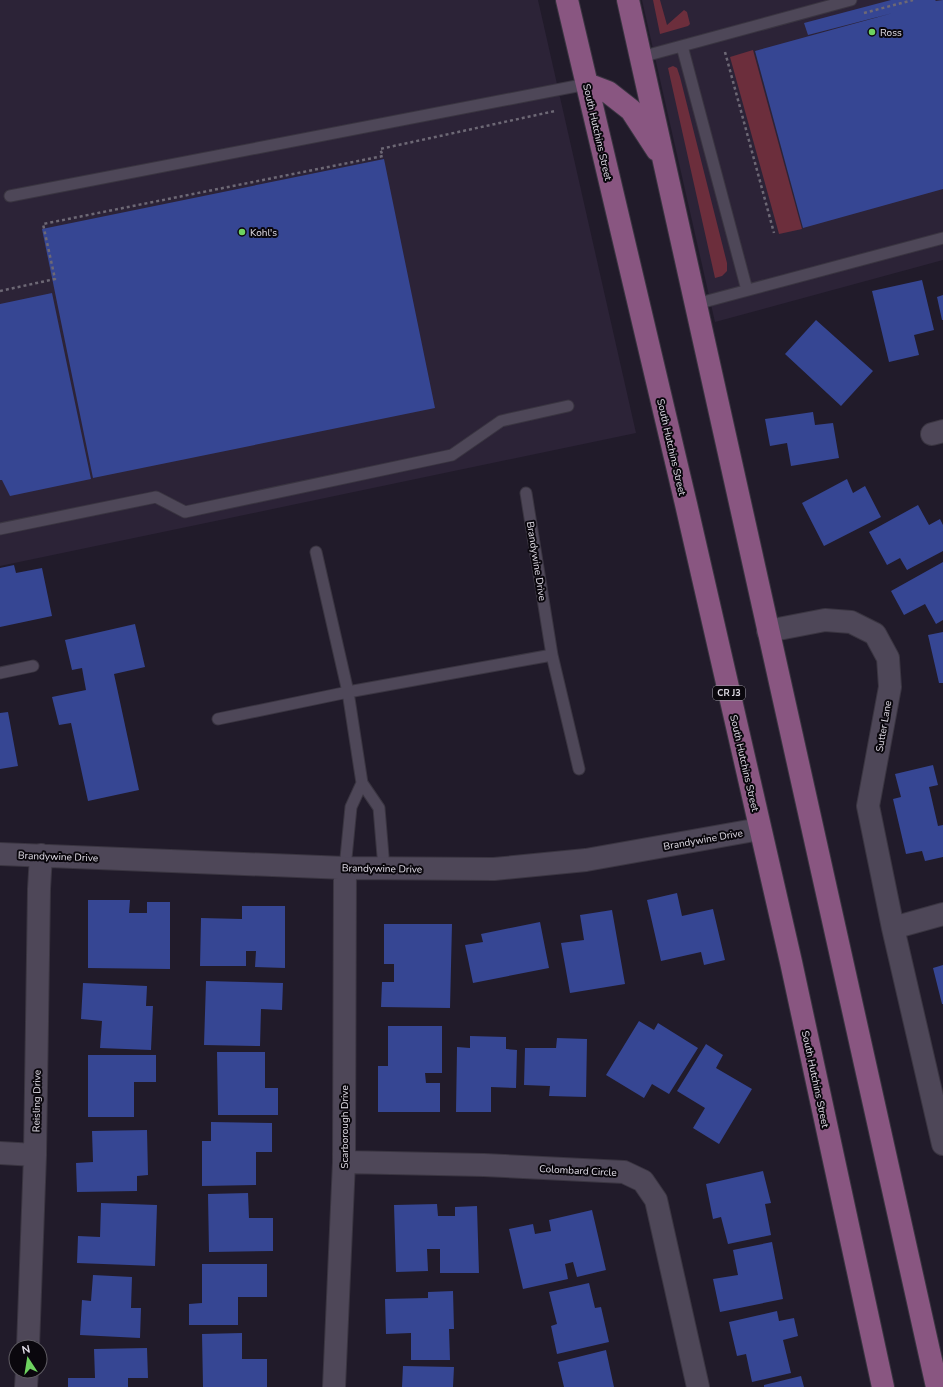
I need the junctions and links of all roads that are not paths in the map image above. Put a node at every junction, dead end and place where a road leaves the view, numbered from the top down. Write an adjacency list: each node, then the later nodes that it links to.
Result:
1 (567, 0): 6 (main road, South Hutchins Street / CR J3)
2 (628, 0): 5 (main road)
3 (851, 0): 4 (lane)
4 (682, 46): 5 (lane); 10 (lane)
5 (641, 57): 7 (main road)
6 (587, 84): 7 (main road); 8 (lane); 24 (main road, South Hutchins Street / CR J3)
7 (664, 161): 11 (main road)
8 (10, 196)
9 (943, 238): 10 (lane)
10 (747, 290): 11 (lane)
11 (696, 304): 16 (main road)
12 (568, 406): 14 (lane)
13 (526, 493): 17 (lane, Brandywine Drive)
14 (0, 529)
15 (316, 552): 20 (lane)
16 (768, 631): 30 (street, Sutter Lane); 40 (main road)
17 (552, 655): 20 (lane); 22 (lane, Brandywine Drive)
18 (33, 666): 19 (lane)
19 (0, 673)
20 (348, 692): 21 (lane); 23 (lane)
21 (218, 719)
22 (579, 769)
23 (362, 784): 27 (lane); 28 (lane)
24 (760, 828): 28 (street, Brandywine Drive); 39 (main road, South Hutchins Street / CR J3)
25 (0, 854): 26 (street, Brandywine Drive)
26 (41, 855): 27 (street, Brandywine Drive); 34 (street, Reisling Drive)
27 (345, 868): 28 (street, Brandywine Drive); 35 (street, Scarborough Drive)
28 (384, 868)
29 (943, 914): 30 (street)
30 (893, 928): 31 (street, Sutter Lane)
31 (938, 1104): 32 (street, Sutter Lane)
32 (943, 1144)
33 (0, 1153): 34 (street)
34 (35, 1155): 36 (street, Reisling Drive)
35 (344, 1162): 37 (street, Scarborough Drive); 38 (street, Colombard Circle)
36 (28, 1339)
37 (334, 1387)
38 (698, 1387)
39 (883, 1387)
40 (937, 1387)

